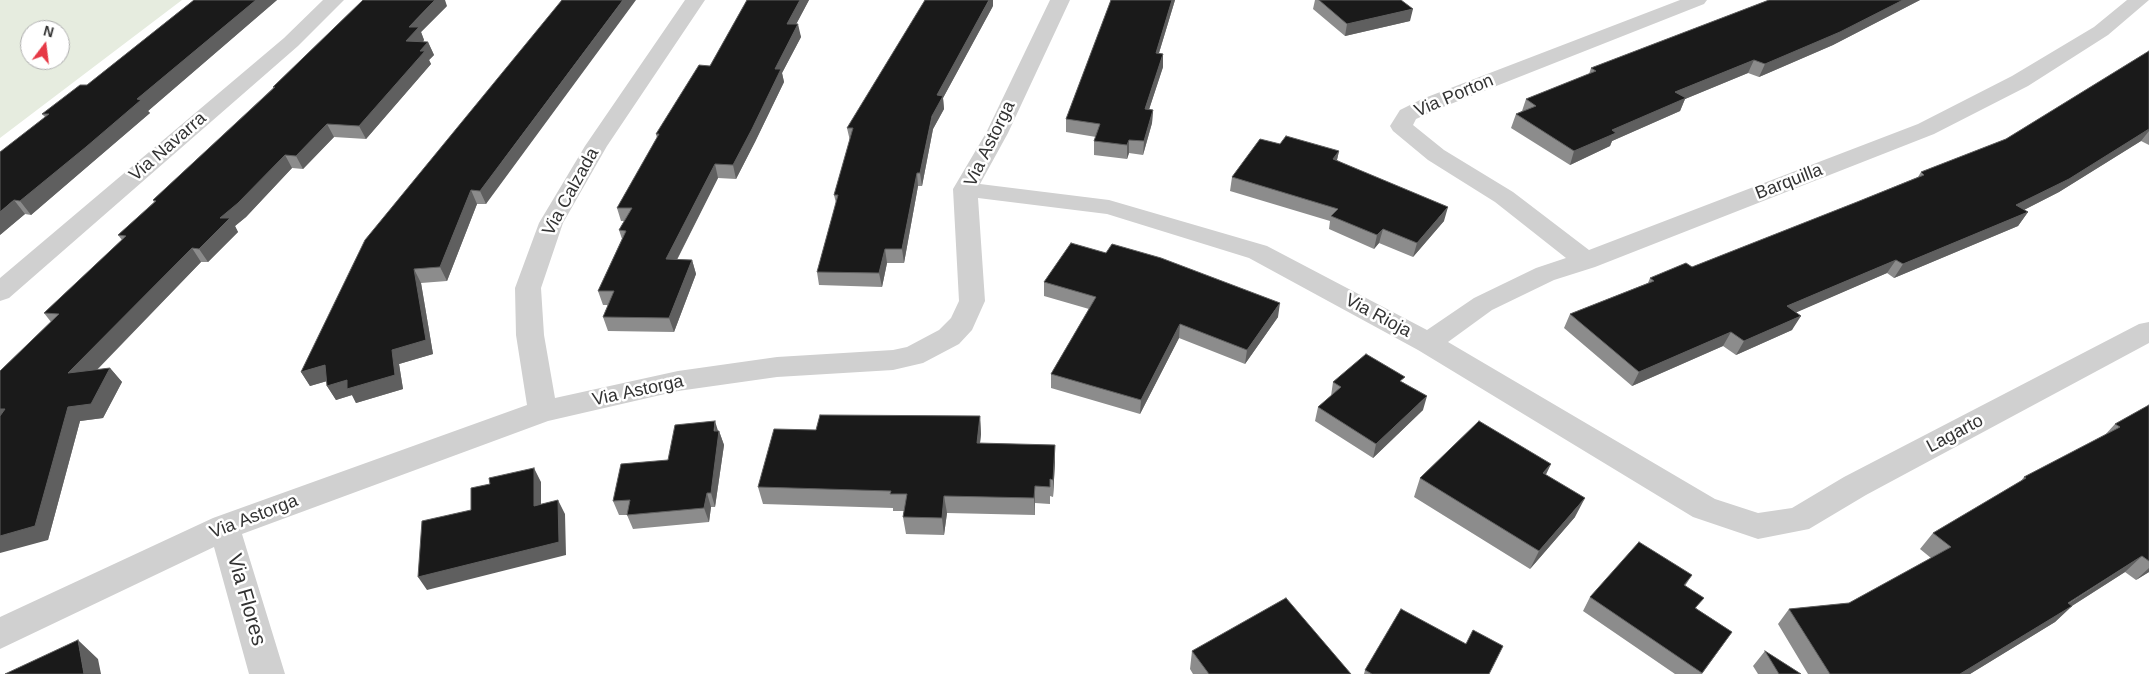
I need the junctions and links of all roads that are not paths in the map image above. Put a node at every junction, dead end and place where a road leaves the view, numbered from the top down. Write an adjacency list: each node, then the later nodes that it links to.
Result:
1 (334, 0): 8 (street, Via Navarra)
2 (695, 0): 11 (street, Via Calzada)
3 (1060, 0): 6 (street, Via Astorga)
4 (1698, 0): 7 (street, Via Porton)
5 (2139, 0): 7 (street, Barquilla)
6 (965, 189): 10 (street, Via Rioja); 11 (street, Via Astorga)
7 (1586, 261): 10 (street, Barquilla)
8 (0, 292)
9 (2149, 331): 12 (street, Lagarto)
10 (1428, 343): 12 (street, Via Rioja)
11 (543, 411): 13 (street, Via Astorga)
12 (1758, 526)
13 (224, 527): 14 (street, Via Astorga); 15 (street, Via Flores)
14 (0, 634)
15 (267, 674)

